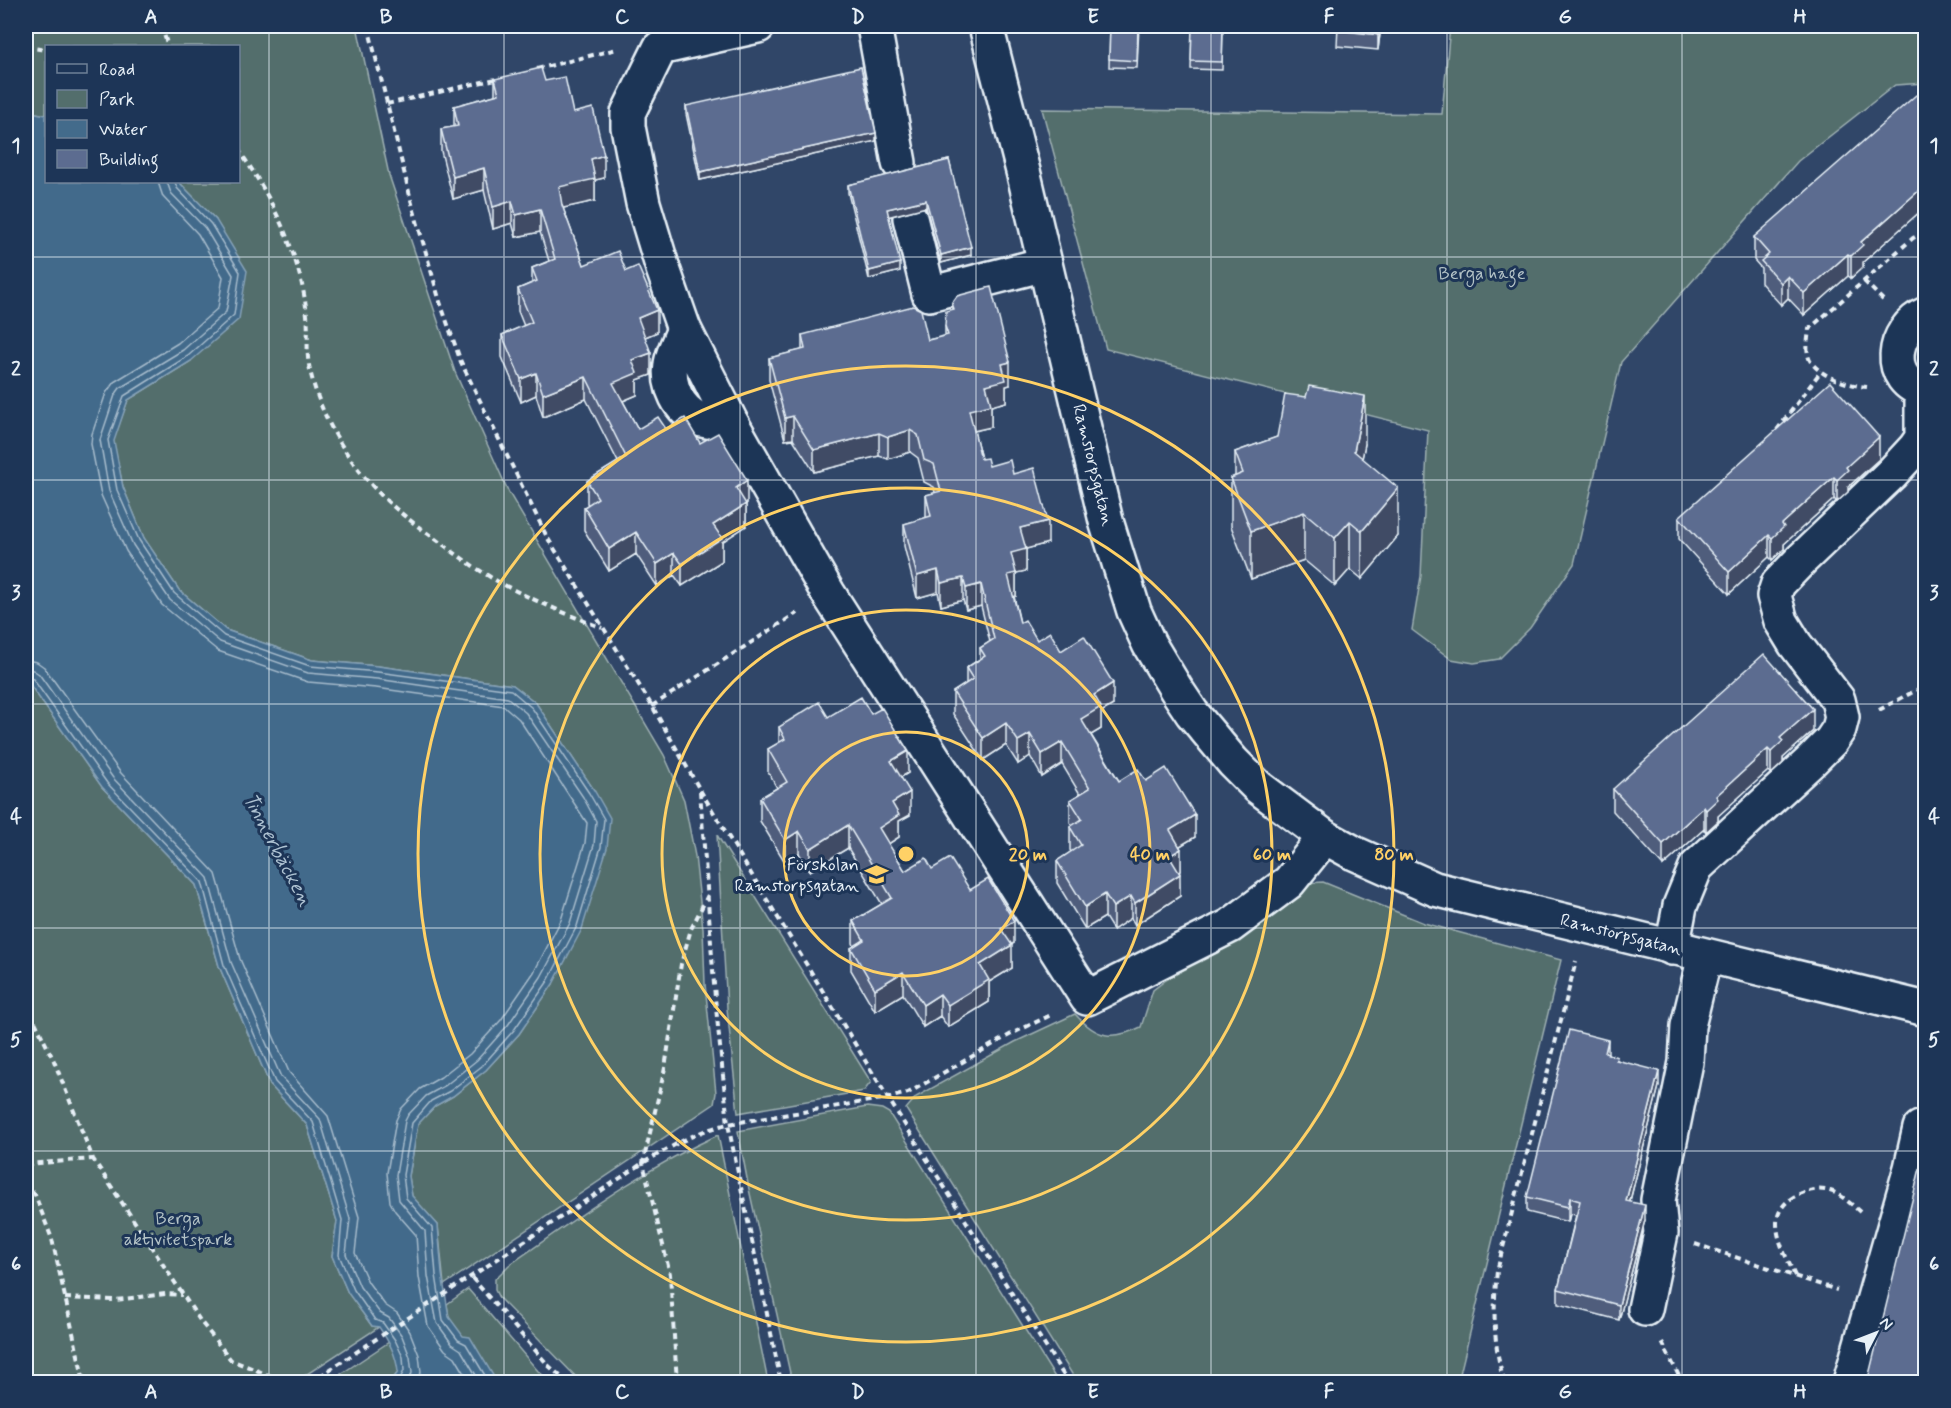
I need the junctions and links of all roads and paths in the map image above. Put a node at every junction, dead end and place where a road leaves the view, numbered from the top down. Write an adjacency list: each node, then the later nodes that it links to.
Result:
1 (161, 26): 6 (path)
2 (368, 26): 12 (path)
3 (758, 26): 8 (street)
4 (874, 26): 14 (street)
5 (986, 26): 17 (street, Ramstorpsgatan)
6 (168, 45)
7 (26, 47): 9 (path)
8 (660, 48): 10 (path); 22 (street)
9 (45, 50)
10 (526, 72)
11 (503, 77): 12 (path)
12 (387, 104): 23 (path)
13 (240, 151): 23 (path)
14 (899, 163)
15 (910, 218): 17 (street)
16 (1926, 231): 19 (path)
17 (1045, 264): 28 (street, Ramstorpsgatan)
18 (1926, 314): 20 (street)
19 (1821, 370): 20 (path); 21 (path)
20 (1919, 388): 26 (street)
21 (1772, 437)
22 (828, 593): 25 (path); 33 (street)
23 (602, 628): 25 (path)
24 (1926, 685): 26 (path)
25 (652, 706): 27 (path)
26 (1841, 721): 31 (street)
27 (700, 790): 29 (path); 36 (path)
28 (1325, 837): 30 (street, Ramstorpsgatan); 33 (street)
29 (708, 894): 38 (path); 40 (path)
30 (1585, 926): 31 (street, Ramstorpsgatan); 58 (path)
31 (1672, 948): 32 (street, Ramstorpsgatan)
32 (1705, 956): 35 (street, Ramstorpsgatan); 43 (street)
33 (1087, 998): 36 (path)
34 (26, 1003): 39 (path)
35 (1926, 1009)
36 (888, 1098): 38 (path); 57 (path)
37 (1924, 1121): 44 (street)
38 (728, 1124): 40 (path); 56 (path)
39 (93, 1159): 41 (path); 47 (path)
40 (643, 1163): 46 (path); 55 (path)
41 (26, 1164)
42 (26, 1183): 48 (path)
43 (1660, 1233): 45 (path); 50 (street)
44 (1886, 1253): 45 (path); 49 (street)
45 (1795, 1277): 49 (path)
46 (472, 1278): 53 (path); 54 (path)
47 (183, 1295): 48 (path); 52 (path)
48 (65, 1298): 51 (path)
49 (1872, 1302): 60 (street)
50 (1645, 1309): 59 (path)
51 (84, 1383)
52 (286, 1383)
53 (311, 1383)
54 (567, 1383)
55 (677, 1383)
56 (781, 1383)
57 (1068, 1383)
58 (1504, 1383)
59 (1682, 1383)
60 (1850, 1383)

